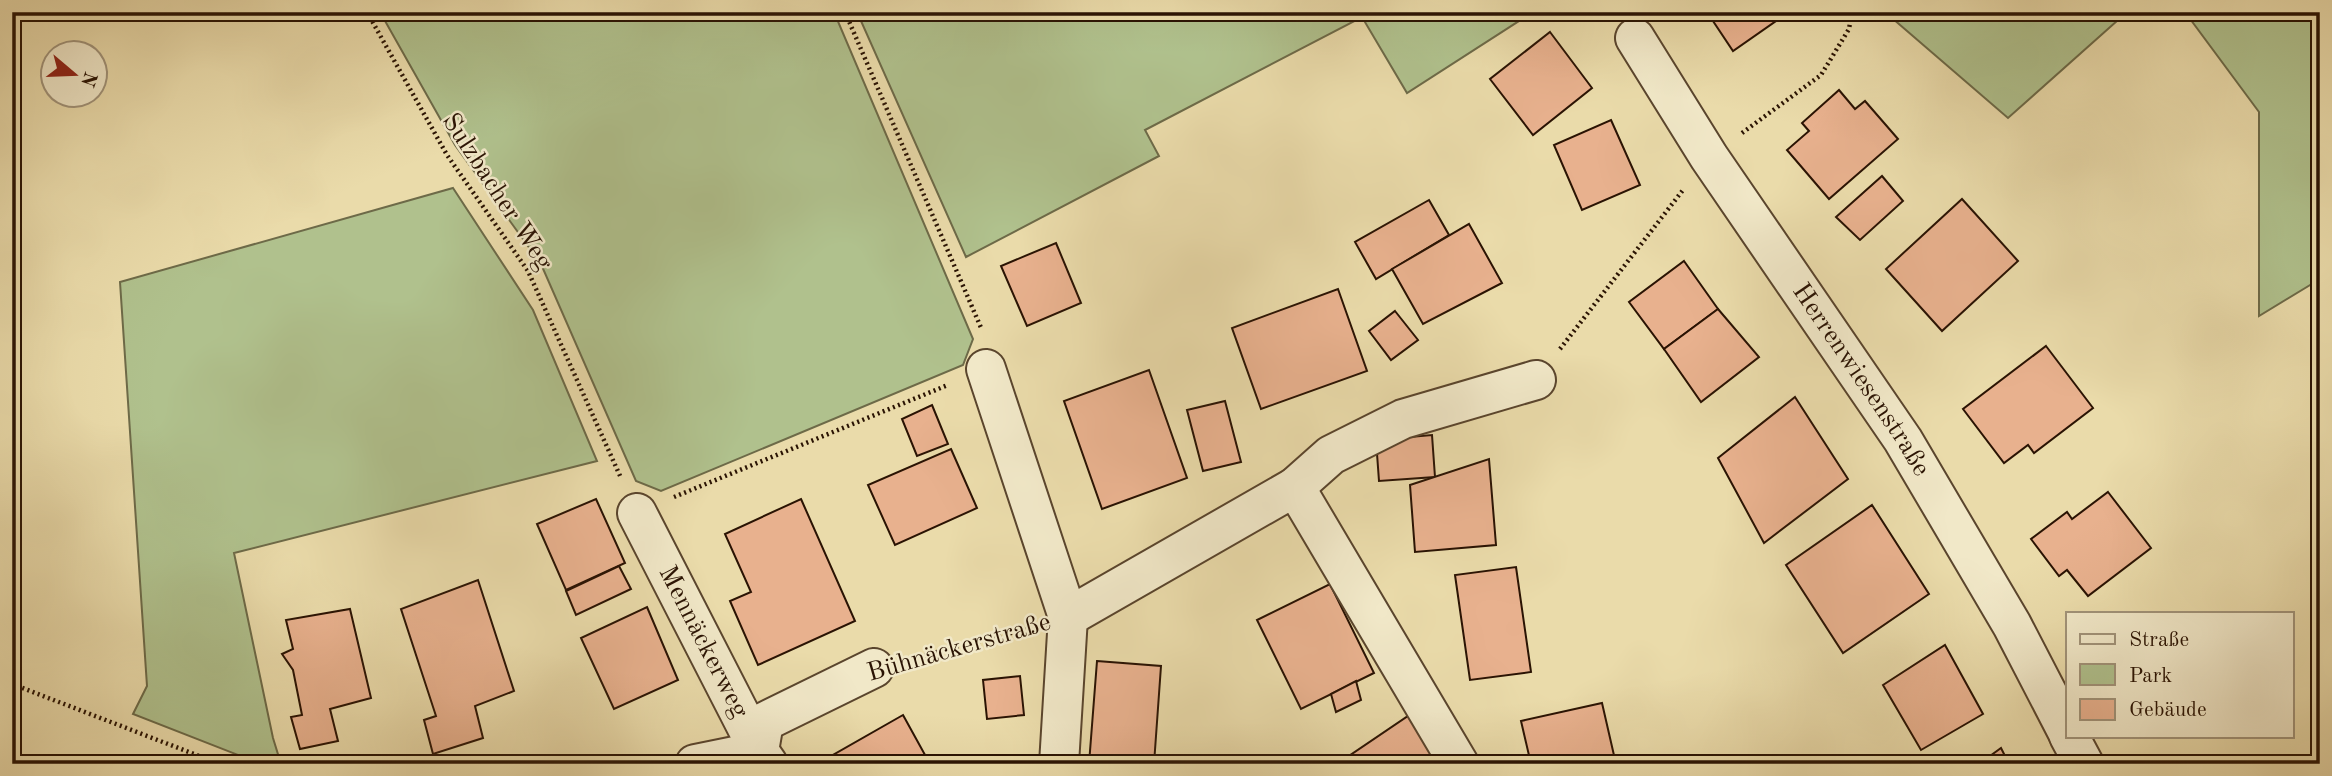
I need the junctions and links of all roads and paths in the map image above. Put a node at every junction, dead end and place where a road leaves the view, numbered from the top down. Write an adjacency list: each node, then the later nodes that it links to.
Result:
1 (367, 12): 9 (path, Sulzbacher Weg)
2 (845, 12): 6 (path)
3 (1852, 12): 5 (path)
4 (1635, 38): 5 (street, Herrenwiesenstraße)
5 (1709, 157): 7 (path); 13 (street, Herrenwiesenstraße)
6 (986, 369): 9 (path); 10 (street, Bühnäckerstraße)
7 (1536, 380): 8 (street, Bühnäckerstraße)
8 (1295, 487): 10 (street, Bühnäckerstraße); 19 (street)
9 (637, 513): 15 (street, Mennäckerweg)
10 (1068, 617): 11 (path, Bühnäckerstraße); 18 (street, Bühnäckerstraße)
11 (874, 668): 15 (street, Bühnäckerstraße)
12 (12, 684): 16 (path)
13 (2066, 730)
14 (2070, 738): 20 (street, Herrenwiesenstraße)
15 (764, 757): 17 (street, Mennäckerweg)
16 (220, 764)
17 (695, 764)
18 (1059, 764)
19 (1459, 764)
20 (2084, 764)

